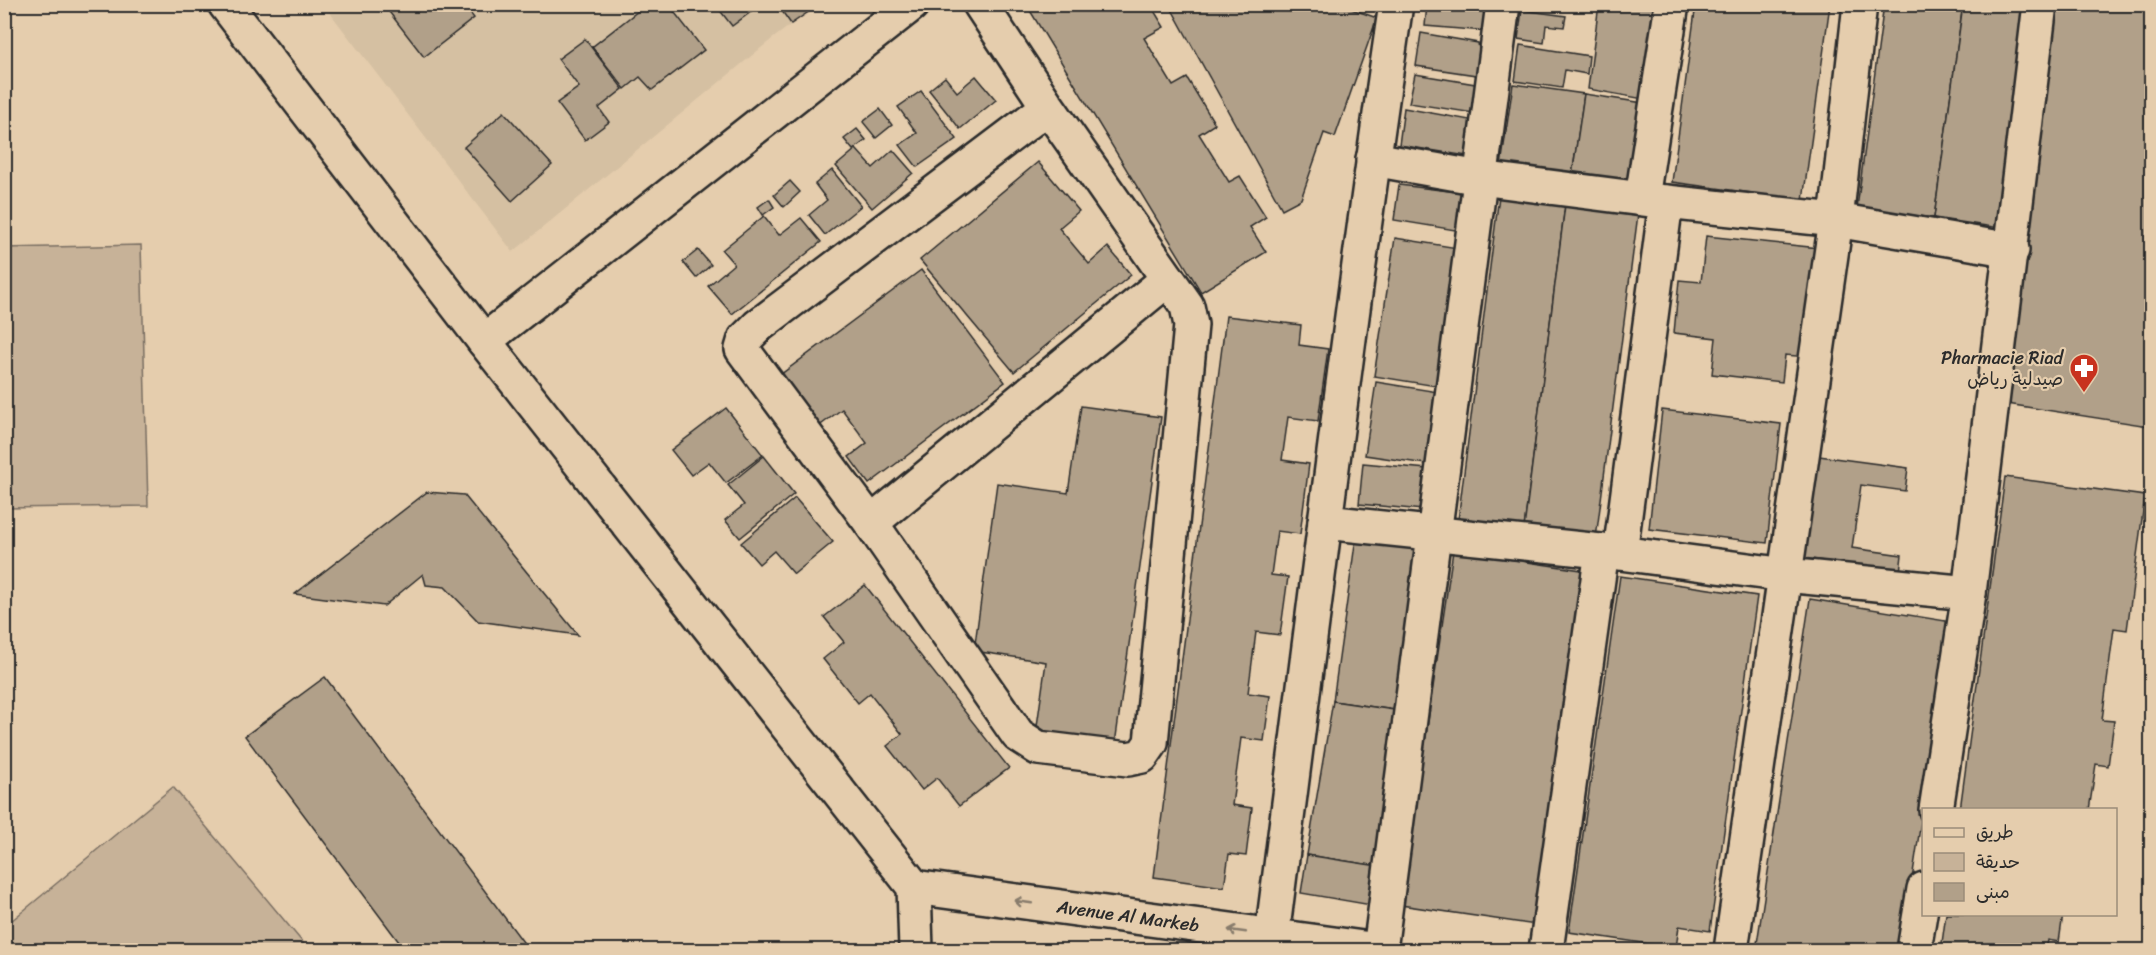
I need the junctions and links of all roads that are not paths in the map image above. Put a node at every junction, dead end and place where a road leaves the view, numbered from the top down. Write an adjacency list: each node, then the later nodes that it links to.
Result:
1 (225, 4): 16 (street)
2 (912, 4): 16 (street)
3 (980, 4): 9 (street)
4 (1396, 4): 10 (street)
5 (1503, 4): 11 (street)
6 (1672, 4): 12 (street)
7 (1860, 4): 13 (street)
8 (2040, 4): 14 (street)
9 (1048, 107): 15 (street); 18 (street)
10 (1373, 159): 11 (street); 17 (street)
11 (1480, 178): 12 (street); 19 (street)
12 (1654, 200): 13 (street); 20 (street)
13 (1836, 219): 14 (street); 21 (street)
14 (2012, 250): 22 (street)
15 (1168, 279): 18 (street); 18 (street)
16 (484, 341): 24 (street)
17 (1325, 522): 19 (street); 26 (street)
18 (871, 523)
19 (1433, 532): 20 (street); 28 (street)
20 (1611, 552): 21 (street); 29 (street)
21 (1785, 575): 22 (street); 30 (street)
22 (1970, 593): 23 (street)
23 (1936, 808)
24 (914, 887): 26 (street, Avenue Al Markeb, one-way to 24); 27 (street)
25 (1922, 896): 31 (street)
26 (1272, 936): 28 (street, Avenue Al Markeb)
27 (916, 951)
28 (1379, 951)
29 (1546, 951)
30 (1731, 951)
31 (1914, 951)

